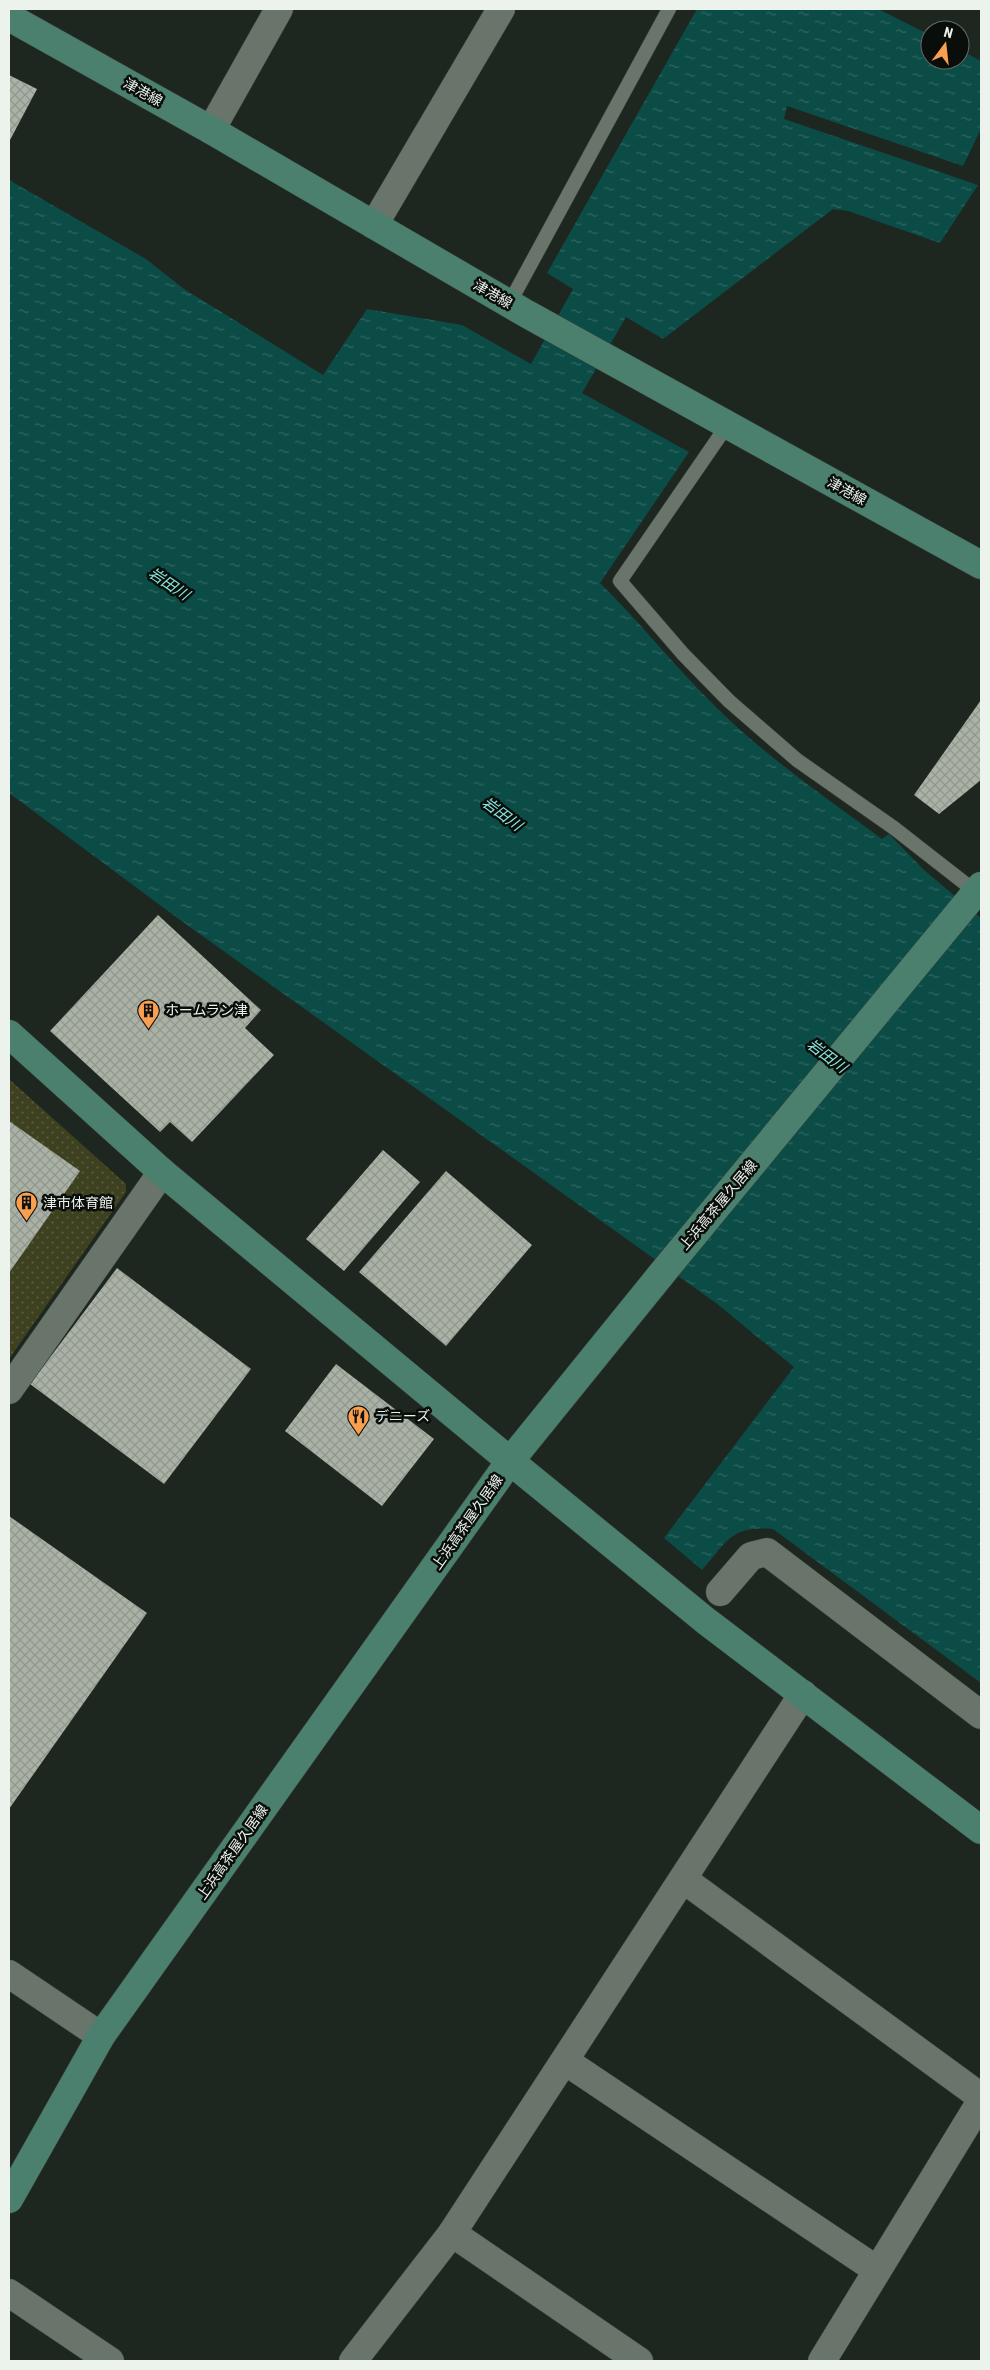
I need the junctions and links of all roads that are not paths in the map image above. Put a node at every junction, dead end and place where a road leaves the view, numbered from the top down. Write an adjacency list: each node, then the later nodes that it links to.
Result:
1 (279, 9): 5 (street)
2 (501, 9): 6 (street)
3 (669, 9): 7 (lane)
4 (9, 17): 5 (main road, 津港線)
5 (211, 130): 6 (main road, 津港線)
6 (374, 225): 7 (main road, 津港線)
7 (518, 309): 8 (main road, 津港線)
8 (721, 420): 9 (main road, 津港線); 10 (lane)
9 (981, 566)
10 (977, 892): 14 (main road, 上浜高茶屋久居線)
11 (9, 1034): 12 (main road)
12 (162, 1172): 13 (street); 14 (main road)
13 (9, 1390)
14 (510, 1462): 16 (main road); 21 (main road, 上浜高茶屋久居線)
15 (720, 1592): 17 (street)
16 (804, 1694): 18 (main road); 19 (street)
17 (981, 1715)
18 (981, 1830)
19 (683, 1879): 22 (street); 23 (street)
20 (9, 1974): 21 (street)
21 (101, 2036): 25 (main road, 上浜高茶屋久居線)
22 (565, 2061): 26 (street); 27 (street)
23 (981, 2097)
24 (981, 2101): 27 (street)
25 (9, 2199)
26 (452, 2233): 30 (street); 31 (street)
27 (878, 2270): 32 (street)
28 (9, 2293): 29 (street)
29 (110, 2361)
30 (353, 2361)
31 (639, 2361)
32 (822, 2361)

